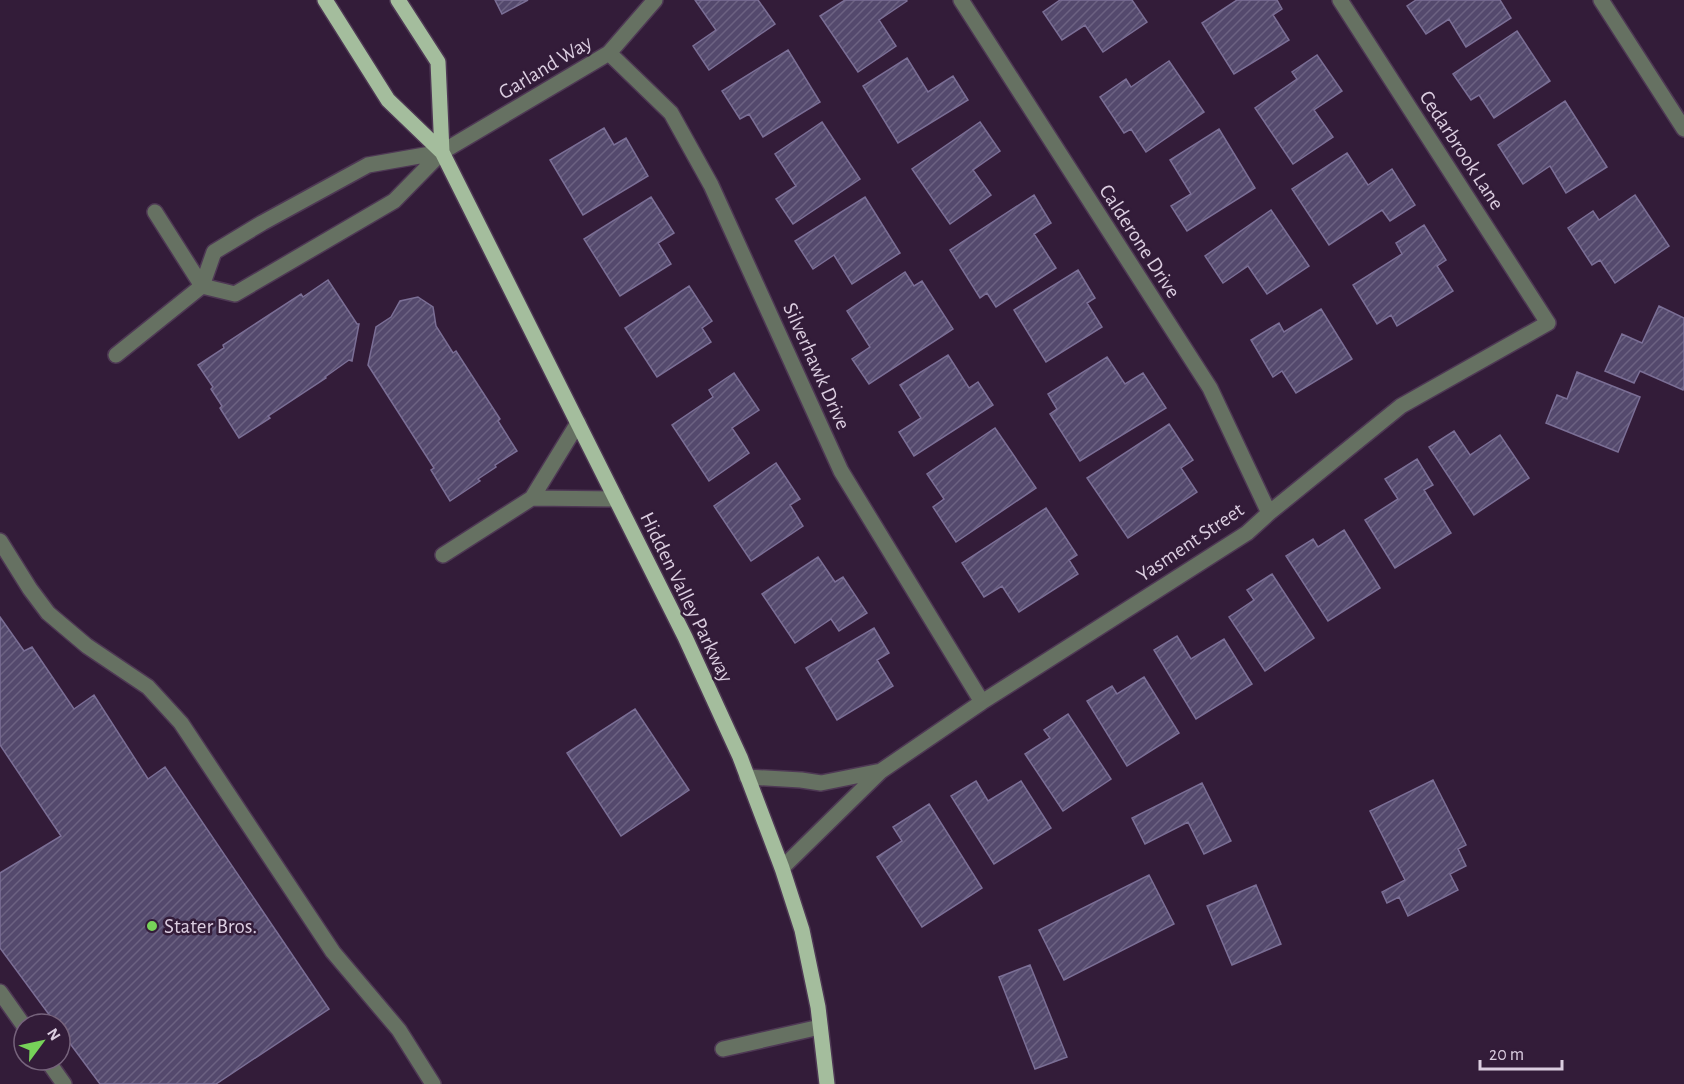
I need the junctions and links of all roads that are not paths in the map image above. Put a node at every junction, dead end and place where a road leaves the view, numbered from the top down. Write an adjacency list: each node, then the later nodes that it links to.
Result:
1 (325, 0): 9 (main road, Hidden Valley Parkway)
2 (398, 0): 9 (main road, Hidden Valley Parkway)
3 (655, 0): 7 (street, Garland Way)
4 (961, 0): 17 (street, Calderone Drive)
5 (1340, 0): 12 (street, Cedarbrook Lane)
6 (1601, 0): 8 (street)
7 (609, 53): 9 (street, Garland Way); 20 (street, Silverhawk Drive)
8 (1684, 129)
9 (442, 152): 11 (street); 11 (street); 14 (main road, Hidden Valley Parkway)
10 (155, 212): 11 (street)
11 (202, 286): 13 (street)
12 (1548, 323): 17 (street, Yasment Street)
13 (116, 355)
14 (578, 423): 15 (street); 16 (main road, Hidden Valley Parkway)
15 (532, 498): 16 (street); 19 (street)
16 (616, 499): 22 (main road, Hidden Valley Parkway)
17 (1269, 513): 20 (street, Yasment Street)
18 (0, 541): 28 (street)
19 (443, 555)
20 (982, 702): 21 (street, Yasment Street)
21 (881, 771): 22 (street, Yasment Street); 23 (street, Yasment Street)
22 (747, 777): 23 (main road, Hidden Valley Parkway)
23 (782, 868): 26 (main road, Hidden Valley Parkway)
24 (0, 992): 25 (street)
25 (14, 1012)
26 (820, 1027): 27 (street); 29 (main road, Hidden Valley Parkway)
27 (723, 1049)
28 (433, 1084)
29 (827, 1084)

